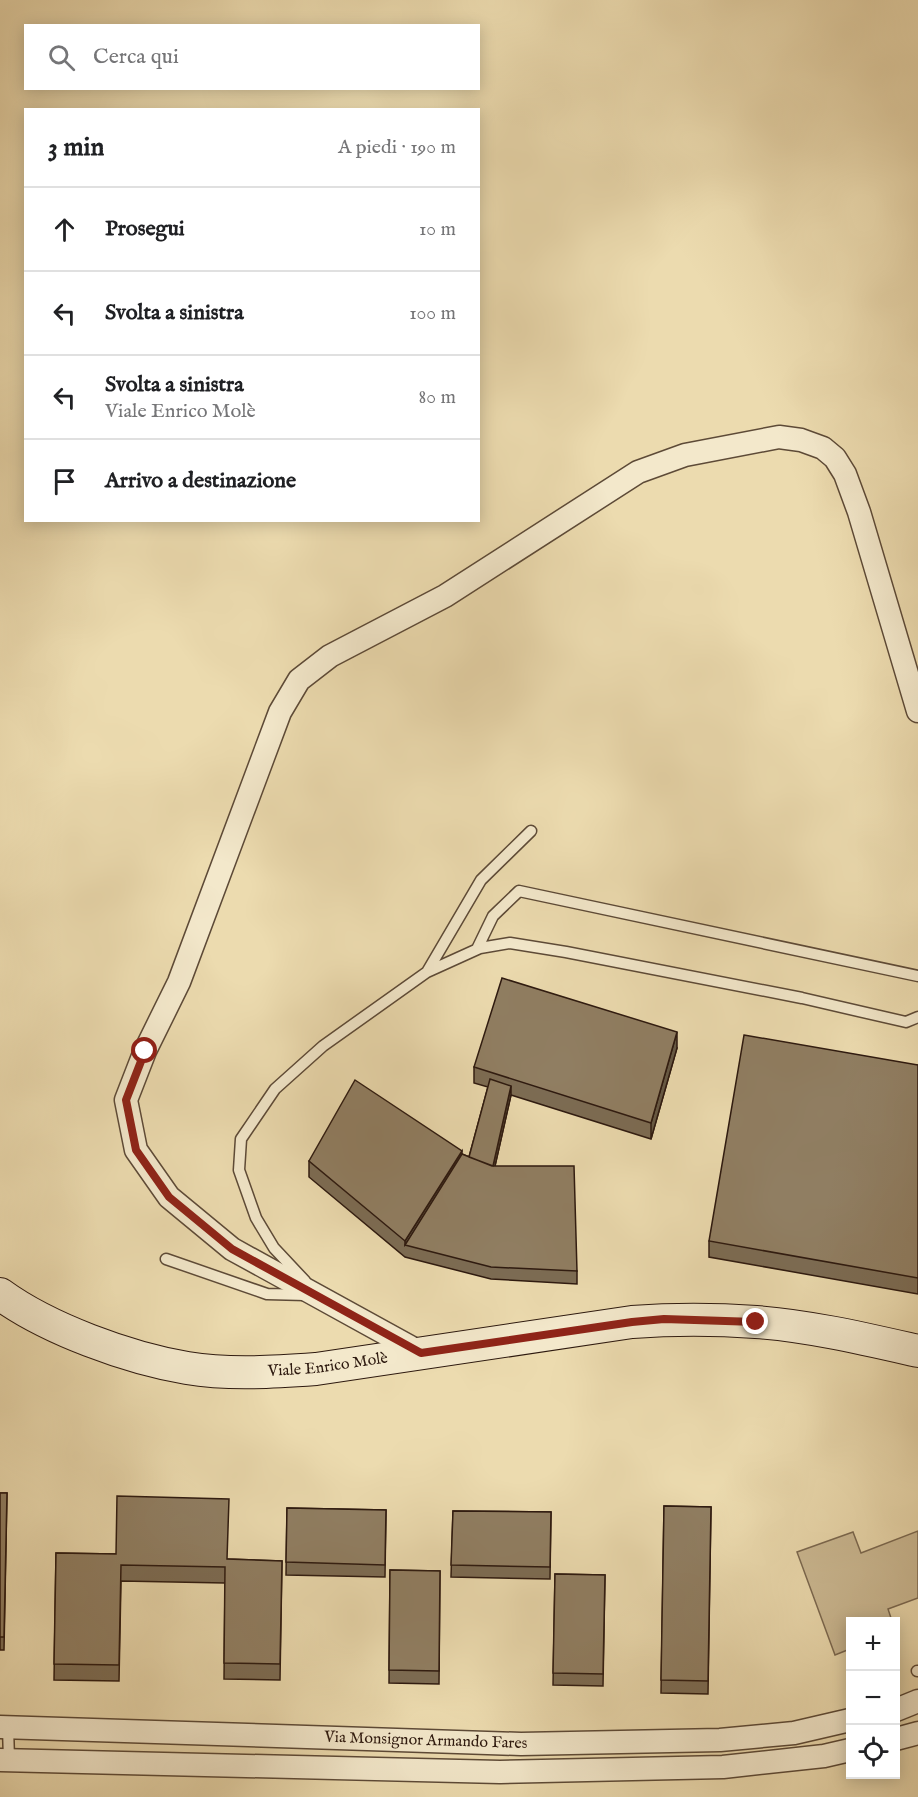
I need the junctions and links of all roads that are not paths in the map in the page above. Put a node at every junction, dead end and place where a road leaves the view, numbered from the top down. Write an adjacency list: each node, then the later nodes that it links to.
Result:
1 (916, 696): 9 (street)
2 (531, 831): 4 (lane)
3 (477, 949): 4 (lane); 5 (lane); 6 (lane)
4 (427, 972): 9 (lane)
5 (918, 976)
6 (918, 1017)
7 (166, 1259): 9 (lane)
8 (0, 1294): 11 (street, Viale Enrico Molè)
9 (318, 1295): 11 (street)
10 (918, 1351): 11 (street, Viale Enrico Molè)
11 (421, 1353)
12 (918, 1701): 13 (street)
13 (900, 1708)
14 (846, 1721): 15 (street, Via Monsignor Armando Fares)
15 (4, 1727): 19 (lane)
16 (918, 1733): 17 (street)
17 (900, 1738)
18 (846, 1751): 19 (street, Via Monsignor Armando Fares)
19 (3, 1766)

